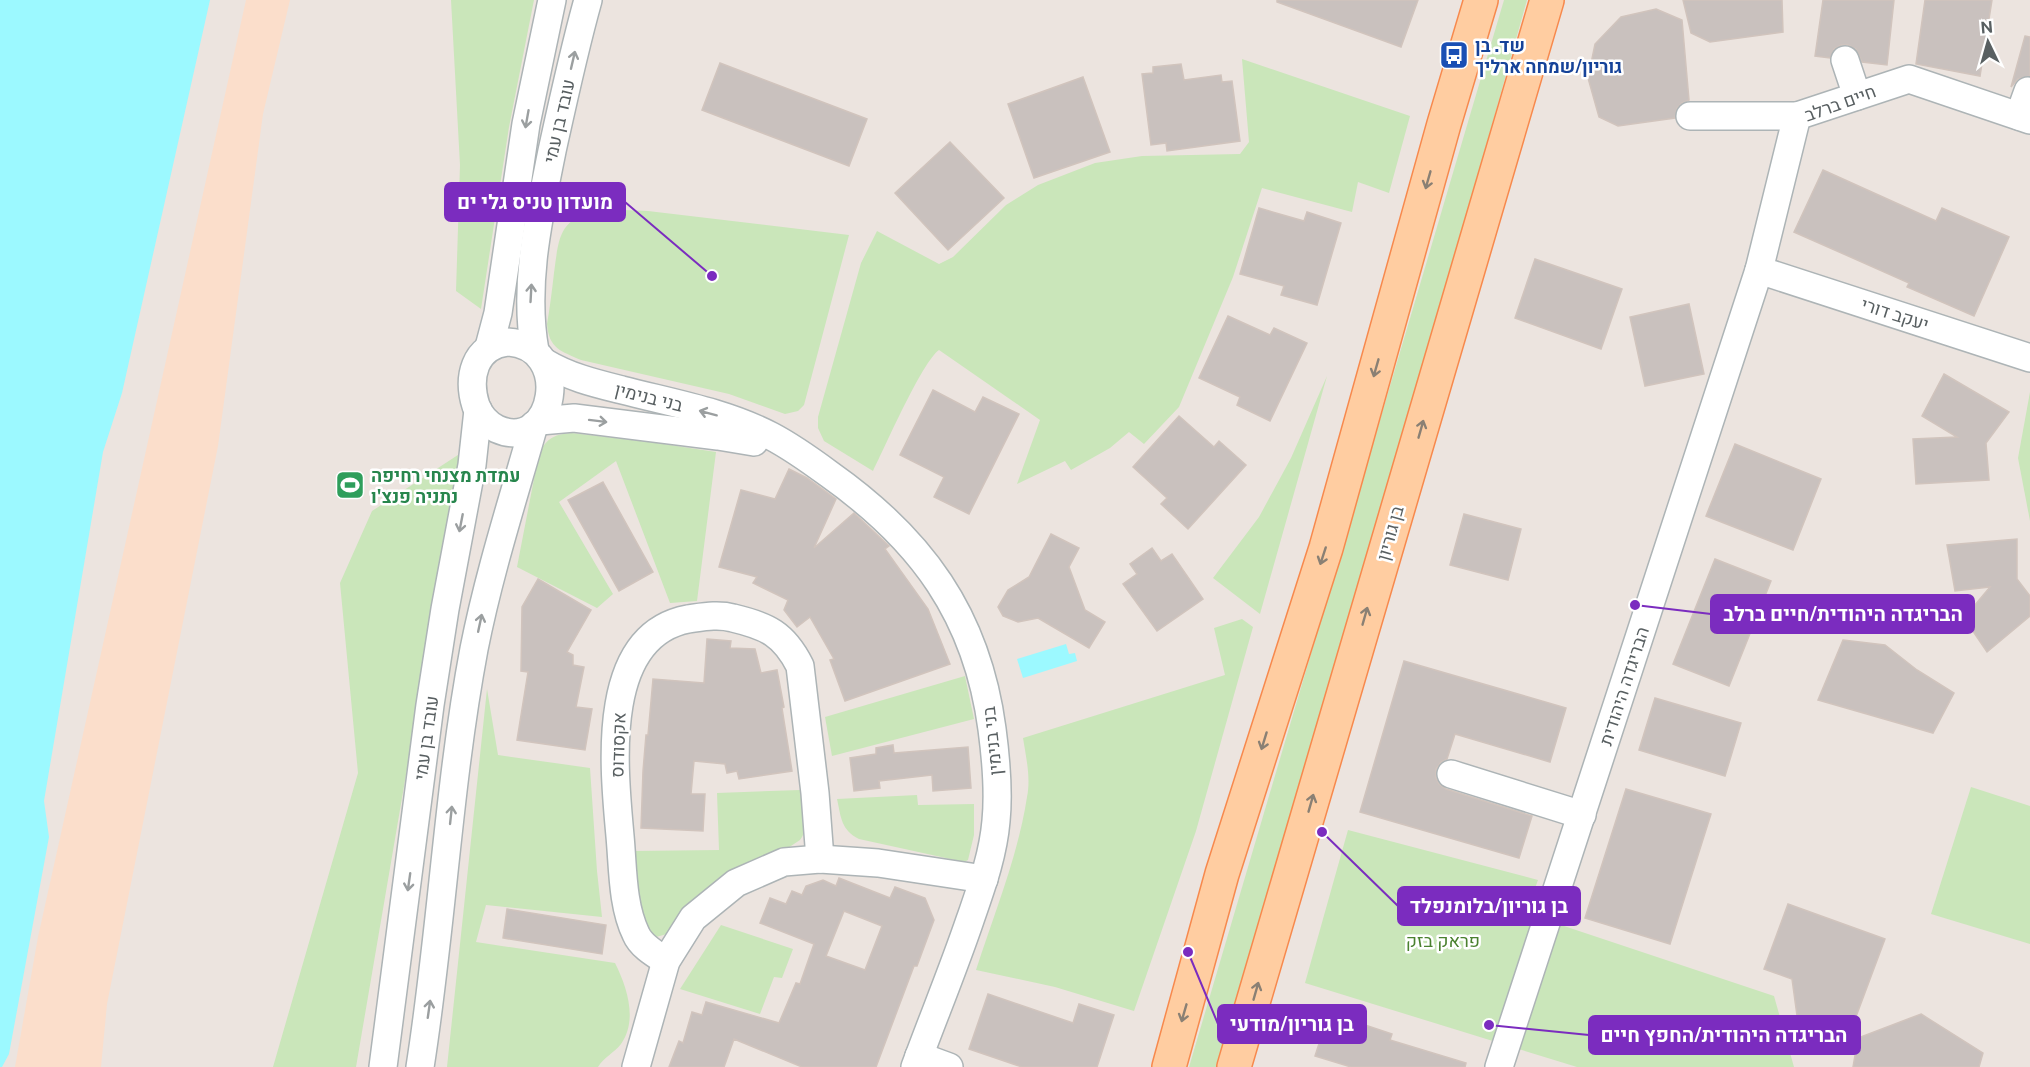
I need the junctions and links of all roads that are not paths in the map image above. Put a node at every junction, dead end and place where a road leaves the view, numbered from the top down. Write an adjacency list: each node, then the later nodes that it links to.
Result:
1 (552, 0): 11 (street, עובד בן עמי, one-way to 11)
2 (588, 0): 12 (street, עובד בן עמי, one-way to 2)
3 (1481, 0): 27 (main road, one-way to 27)
4 (1547, 4): 28 (main road, בן גוריון, one-way to 4)
5 (1845, 60): 6 (street)
6 (1857, 96): 7 (street, חיים ברלב); 9 (street, חיים ברלב)
7 (2026, 109)
8 (1690, 116): 9 (street)
9 (1797, 116): 10 (street, חיים ברלב)
10 (1759, 270): 13 (street, יעקב דורי); 18 (street, הבריגדה היהודית)
11 (489, 347): 12 (street); 14 (street)
12 (540, 356): 15 (street); 16 (street, בני בנימין, one-way to 12)
13 (2030, 358)
14 (478, 410): 15 (street); 23 (street, עובד בן עמי, one-way to 23)
15 (537, 423): 16 (street, בני בנימין, one-way to 16); 24 (street, עובד בן עמי, one-way to 15)
16 (817, 465): 20 (street, בני בנימין)
17 (1452, 774): 18 (street)
18 (1581, 815): 29 (street, הבריגדה היהודית)
19 (820, 859): 20 (street); 21 (street); 21 (street, אקסודוס)
20 (984, 879): 22 (street, בני בנימין)
21 (666, 961): 25 (street)
22 (917, 1062): 26 (street)
23 (383, 1067)
24 (420, 1067)
25 (636, 1067)
26 (949, 1067)
27 (1169, 1067)
28 (1234, 1067)
29 (1499, 1067)

